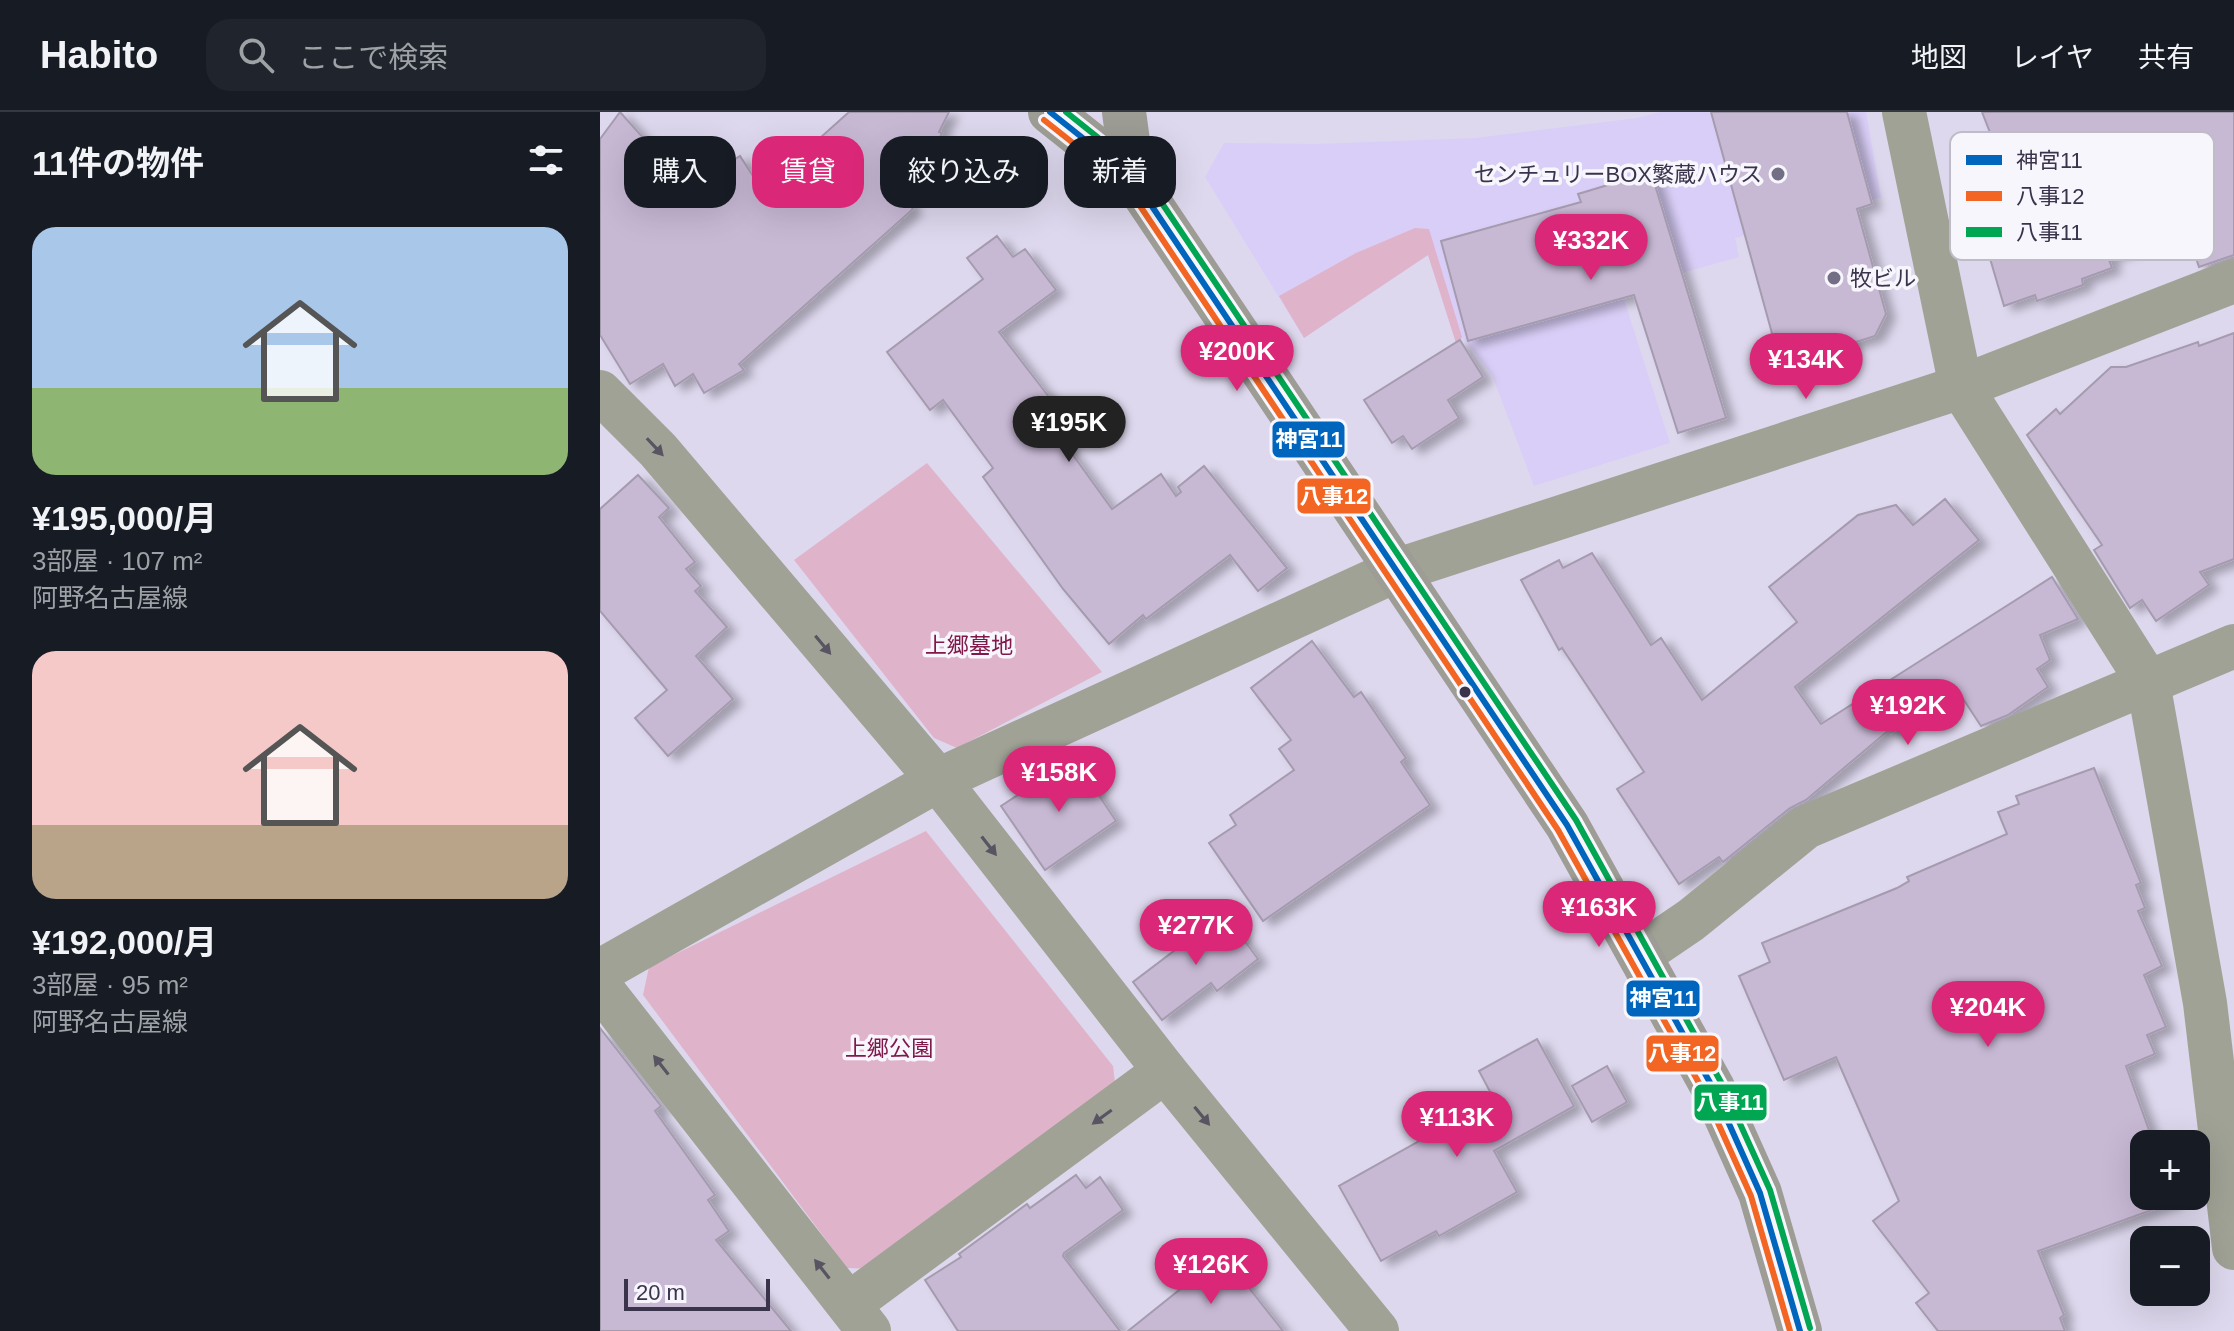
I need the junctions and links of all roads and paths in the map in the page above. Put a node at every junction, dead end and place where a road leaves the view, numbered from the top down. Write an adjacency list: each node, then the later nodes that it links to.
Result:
1 (1050, 112): 4 (main road)
2 (1124, 112): 5 (main road)
3 (1904, 112): 8 (street)
4 (1080, 136)
5 (1127, 136)
6 (1153, 208): 10 (main road)
7 (2234, 281): 8 (street)
8 (1961, 387): 10 (street); 12 (street)
9 (600, 392): 13 (street, one-way to 13)
10 (1395, 571): 13 (street); 14 (main road)
11 (2234, 646): 12 (street)
12 (2148, 682): 14 (street); 17 (street)
13 (938, 780): 15 (street); 18 (street, one-way to 18)
14 (1641, 954): 22 (main road)
15 (600, 971)
16 (600, 987): 20 (street, one-way to 16)
17 (2220, 996): 19 (street)
18 (1165, 1071): 20 (street, one-way to 20); 21 (street, one-way to 21)
19 (2234, 1248)
20 (859, 1317)
21 (1377, 1331)
22 (1800, 1331)

